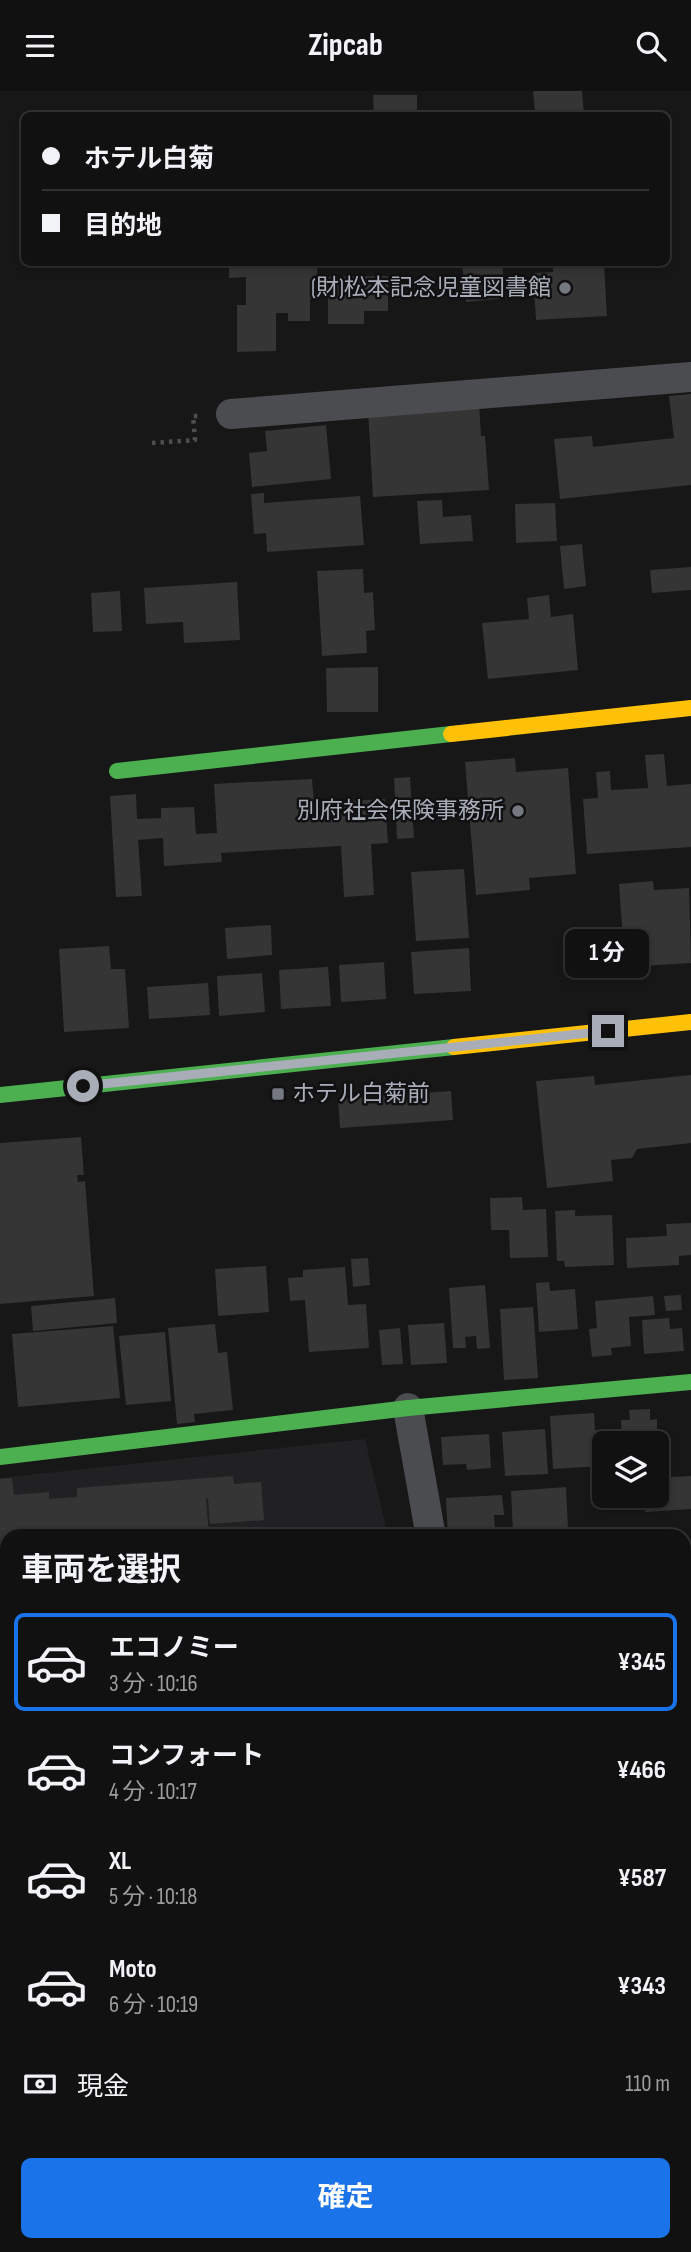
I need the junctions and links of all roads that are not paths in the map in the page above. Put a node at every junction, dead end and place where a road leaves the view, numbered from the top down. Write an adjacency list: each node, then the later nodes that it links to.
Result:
1 (691, 377): 2 (street)
2 (231, 414)
3 (691, 708): 4 (street)
4 (117, 771)
5 (691, 1022): 6 (street)
6 (0, 1095)
7 (691, 1382): 8 (street)
8 (408, 1408): 9 (street); 10 (street)
9 (0, 1457)
10 (430, 1529)

